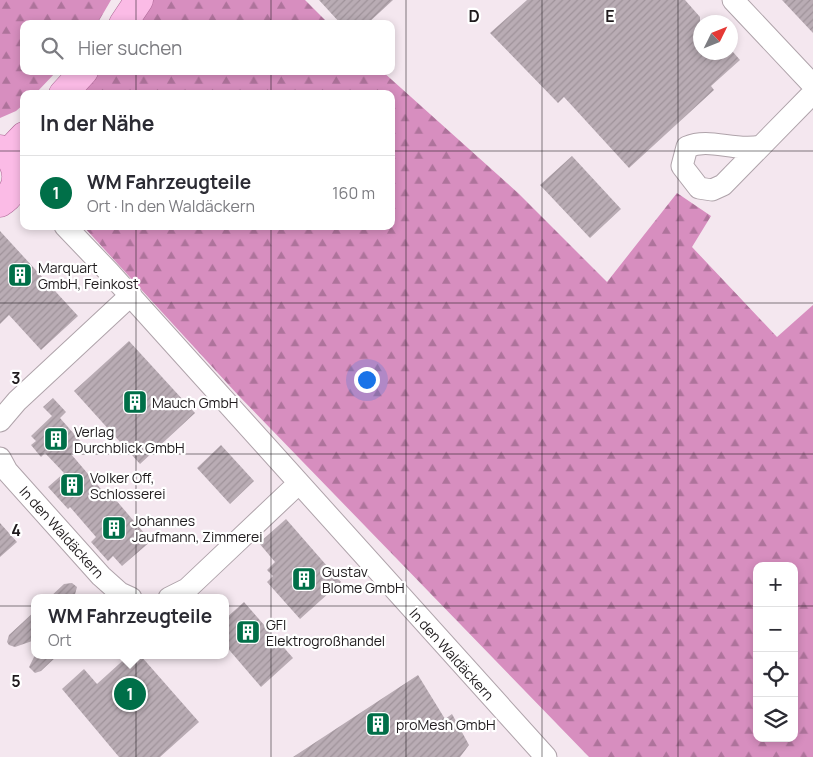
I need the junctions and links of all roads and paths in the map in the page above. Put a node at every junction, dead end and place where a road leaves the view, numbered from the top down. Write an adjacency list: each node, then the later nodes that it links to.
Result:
1 (139, 0): 3 (main road)
2 (733, 0): 5 (street)
3 (126, 20)
4 (80, 75): 6 (main road)
5 (813, 85)
6 (67, 90)
7 (813, 93): 9 (street)
8 (10, 146): 10 (main road)
9 (761, 146)
10 (12, 197)
11 (69, 230): 12 (street, In den Waldäckern)
12 (131, 296): 13 (street); 15 (street, In den Waldäckern)
13 (0, 421)
14 (0, 458): 16 (street, In den Waldäckern)
15 (298, 483): 17 (street); 18 (street, In den Waldäckern)
16 (122, 594)
17 (177, 594)
18 (546, 757)

